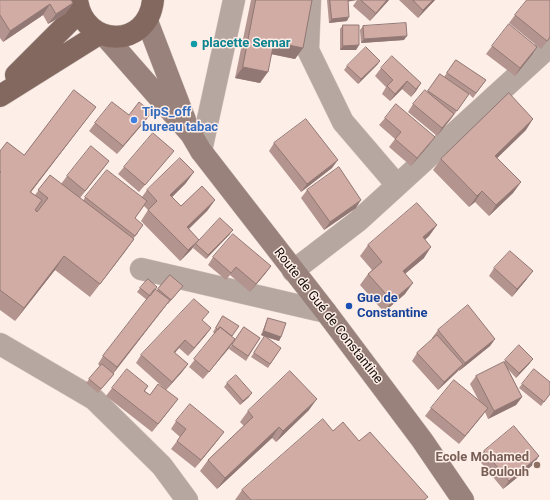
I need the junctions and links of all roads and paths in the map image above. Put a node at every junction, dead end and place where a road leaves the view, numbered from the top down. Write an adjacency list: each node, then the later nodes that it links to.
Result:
1 (153, 0): 5 (main road)
2 (234, 0): 10 (street)
3 (310, 0): 11 (street)
4 (78, 6): 6 (main road); 8 (main road)
5 (147, 21): 6 (main road); 10 (main road, Route de Gué de Constantine)
6 (102, 35): 9 (main road); 10 (main road, Route de Gué de Constantine)
7 (550, 46): 11 (street)
8 (0, 91)
9 (0, 96)
10 (196, 142): 13 (main road, Route de Gué de Constantine)
11 (397, 185): 13 (street)
12 (141, 269): 14 (street)
13 (293, 271): 14 (main road, Route de Gué de Constantine)
14 (326, 312): 17 (main road, Route de Gué de Constantine)
15 (0, 344): 16 (street)
16 (187, 500)
17 (463, 500)

